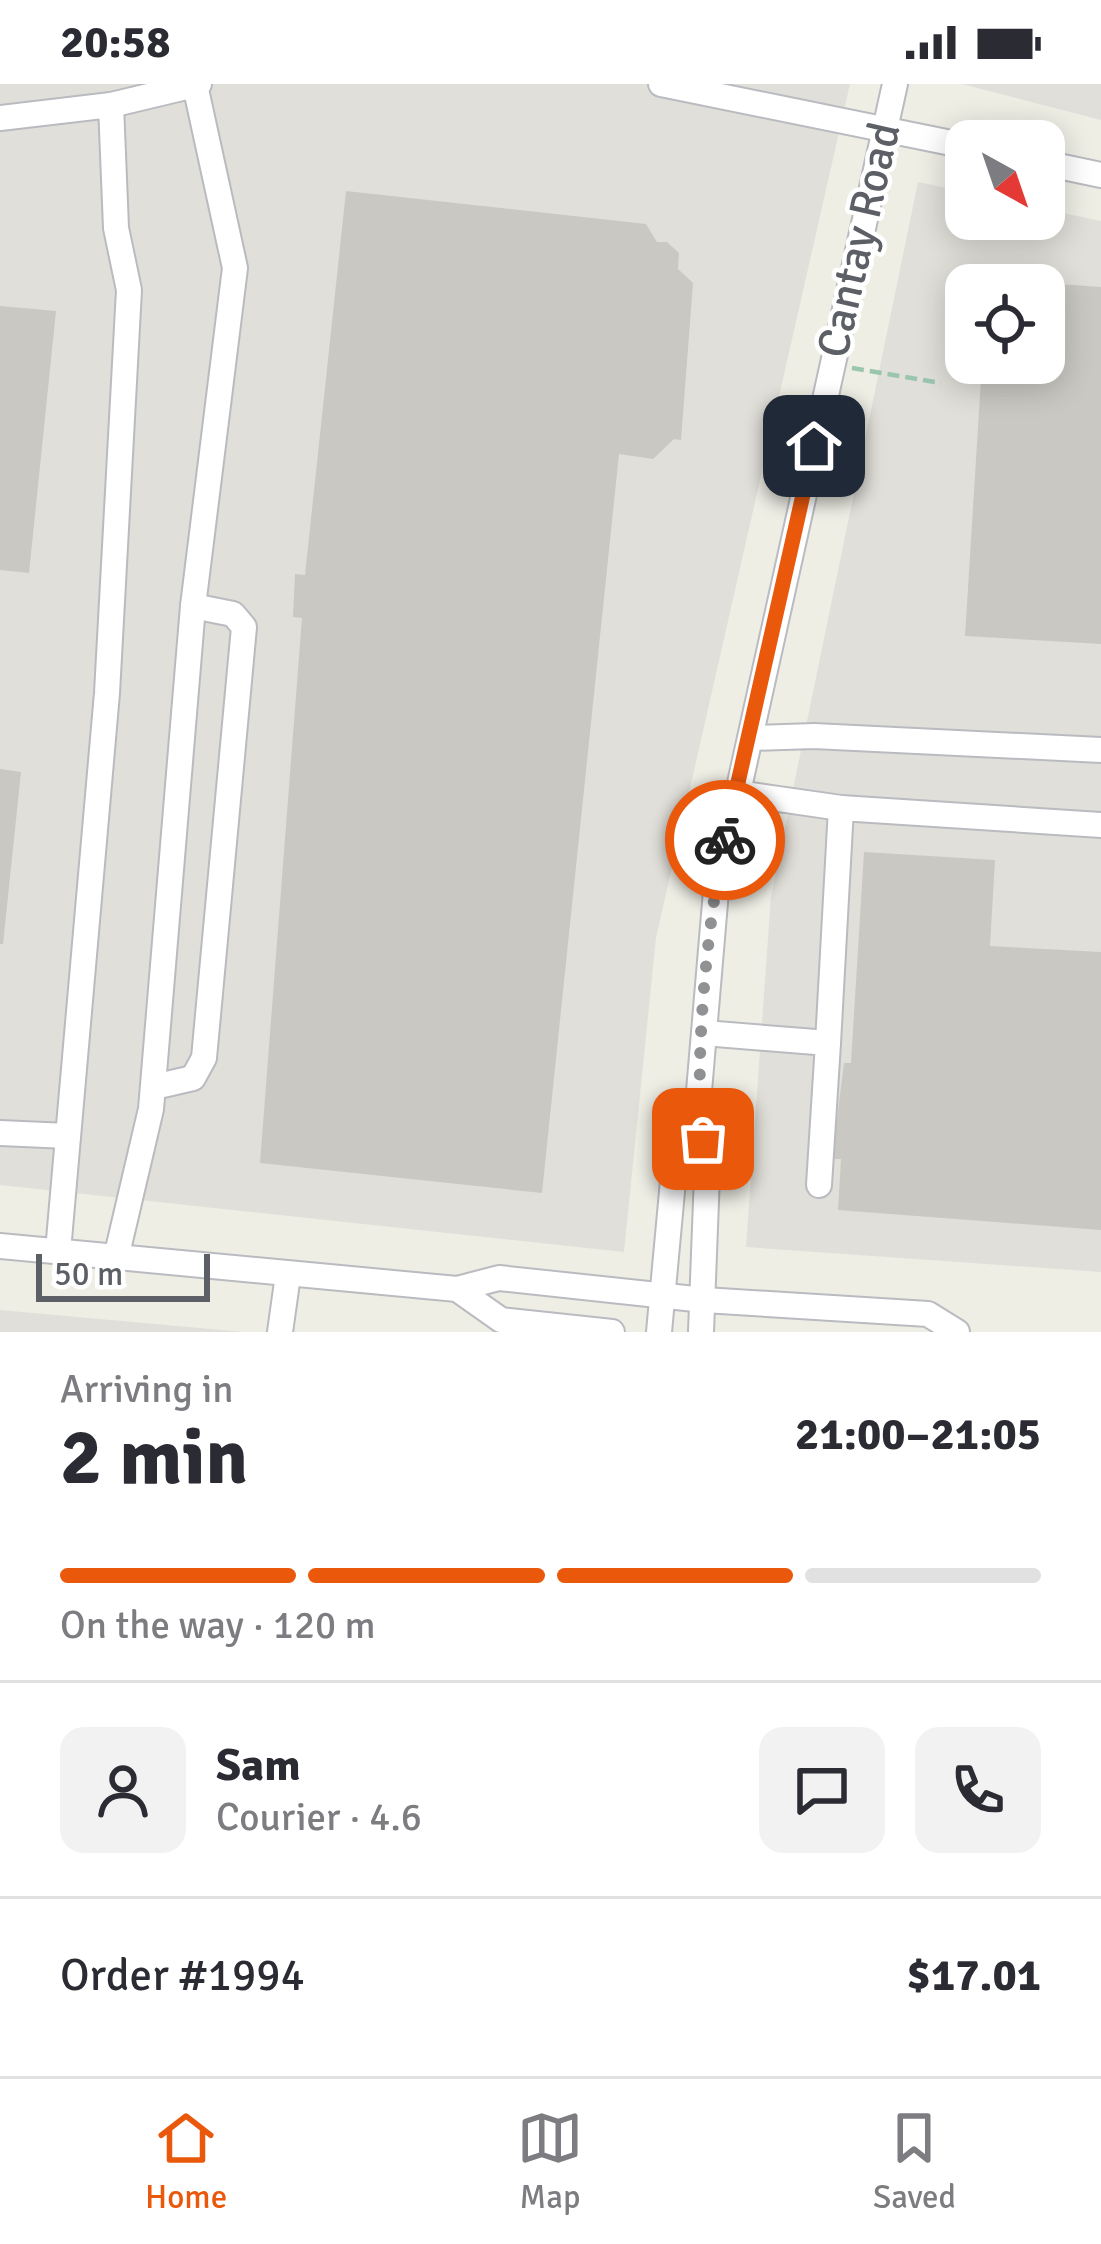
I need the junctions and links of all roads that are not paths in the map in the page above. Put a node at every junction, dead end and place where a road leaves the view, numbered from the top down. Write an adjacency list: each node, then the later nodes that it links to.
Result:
1 (197, 84): 4 (street); 10 (street)
2 (661, 84): 6 (street)
3 (895, 84): 6 (street, Cantay Road)
4 (111, 105): 5 (street); 21 (street)
5 (0, 118)
6 (884, 129): 7 (street); 11 (street, Cantay Road)
7 (945, 142)
8 (1065, 167): 9 (street)
9 (1101, 175)
10 (193, 606): 18 (street); 18 (street)
11 (751, 738): 12 (street); 13 (street, Cantay Road)
12 (1101, 750)
13 (737, 793): 14 (street); 16 (street, Cantay Road)
14 (842, 808): 15 (street); 17 (street)
15 (1101, 825)
16 (704, 1034): 17 (street); 19 (street, Cantay Road)
17 (827, 1043): 22 (street)
18 (154, 1087): 25 (street)
19 (698, 1102): 28 (street, Cantay Road); 29 (street, Cantay Road)
20 (0, 1133): 21 (street)
21 (68, 1136): 24 (street)
22 (819, 1185)
23 (0, 1246): 24 (street)
24 (58, 1251): 25 (street)
25 (116, 1258): 26 (street)
26 (288, 1275): 27 (street); 30 (street)
27 (457, 1289): 28 (street); 31 (street)
28 (662, 1296): 29 (street); 32 (street, Cantay Road)
29 (704, 1300): 33 (street, Cantay Road); 34 (street)
30 (280, 1332)
31 (611, 1332)
32 (659, 1332)
33 (701, 1332)
34 (957, 1332)

